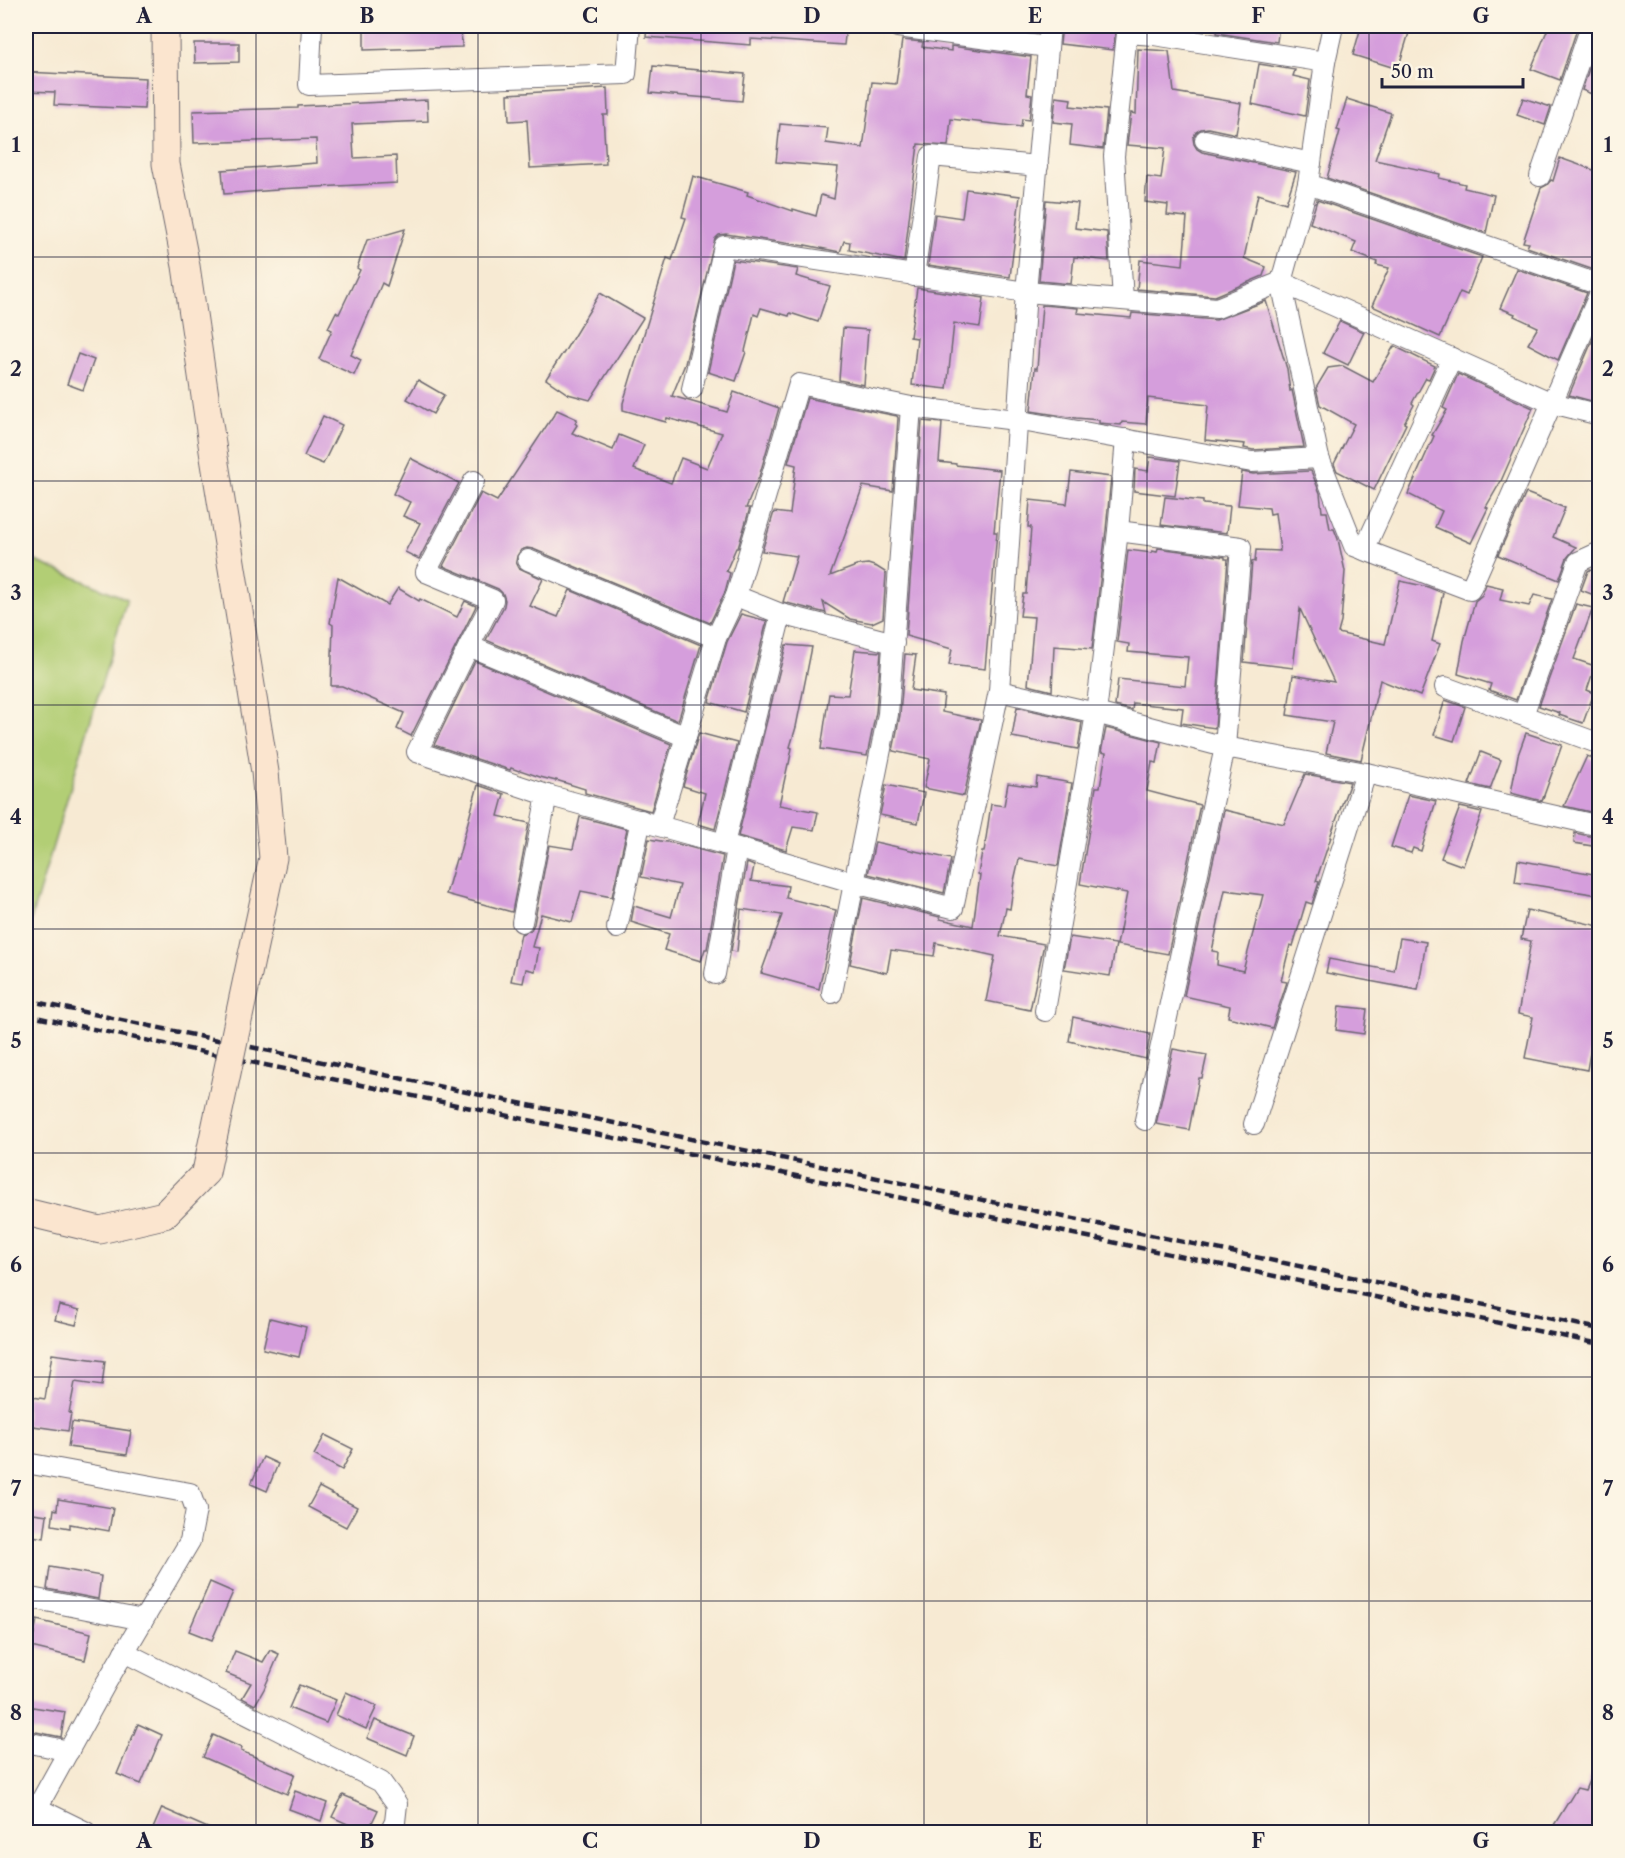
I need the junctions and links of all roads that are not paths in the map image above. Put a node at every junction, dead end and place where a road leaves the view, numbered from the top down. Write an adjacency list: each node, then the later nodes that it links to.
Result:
1 (165, 26): 59 (main road, bridge)
2 (312, 26): 3 (street)
3 (630, 26)
4 (1050, 26): 8 (street)
5 (1333, 26): 9 (street)
6 (1591, 26): 13 (street)
7 (898, 27): 8 (street)
8 (1048, 46): 12 (street)
9 (1324, 63): 11 (street); 20 (street)
10 (1205, 140): 11 (street)
11 (1311, 164): 14 (street)
12 (1038, 166): 15 (street); 18 (street)
13 (1540, 176)
14 (1308, 184): 16 (street); 17 (street)
15 (914, 276): 18 (street); 22 (street)
16 (1281, 282): 20 (street); 21 (street); 28 (street)
17 (1599, 285)
18 (1026, 292): 20 (street); 26 (street)
19 (1599, 292): 23 (street)
20 (1123, 300)
21 (1452, 358): 23 (street); 31 (street)
22 (692, 389)
23 (1552, 403): 25 (street); 31 (street)
24 (911, 407): 26 (street); 34 (street); 37 (street)
25 (1599, 415)
26 (1016, 420): 27 (street); 40 (street)
27 (1126, 439): 28 (street); 30 (street)
28 (1319, 458): 31 (street)
29 (474, 481): 38 (street)
30 (1118, 531): 41 (street); 45 (street)
31 (1364, 550)
32 (1599, 552): 42 (street)
33 (528, 561): 36 (street)
34 (736, 596): 35 (street); 36 (street)
35 (781, 614): 37 (street); 50 (street)
36 (716, 638): 43 (street)
37 (894, 643): 51 (street)
38 (469, 646): 43 (street); 47 (street)
39 (1445, 687): 42 (street)
40 (999, 691): 41 (street); 51 (street)
41 (1096, 713): 45 (street); 56 (street)
42 (1524, 715): 44 (street)
43 (686, 737): 48 (street)
44 (1599, 744)
45 (1225, 747): 46 (street); 57 (street)
46 (1366, 773): 49 (street); 58 (street)
47 (548, 795): 48 (street); 52 (street)
48 (650, 823): 50 (street); 53 (street)
49 (1599, 826)
50 (731, 846): 51 (street); 54 (street)
51 (855, 884): 55 (street)
52 (522, 922)
53 (617, 927)
54 (715, 974)
55 (832, 993)
56 (1045, 1011)
57 (1145, 1120)
58 (1254, 1124)
59 (26, 1212)
60 (26, 1463): 62 (street)
61 (26, 1597): 62 (street)
62 (143, 1620): 63 (street)
63 (124, 1652): 65 (street); 69 (street)
64 (26, 1742): 65 (street)
65 (69, 1751): 66 (street)
66 (37, 1808): 67 (street); 68 (street)
67 (26, 1828)
68 (86, 1833)
69 (390, 1833)

